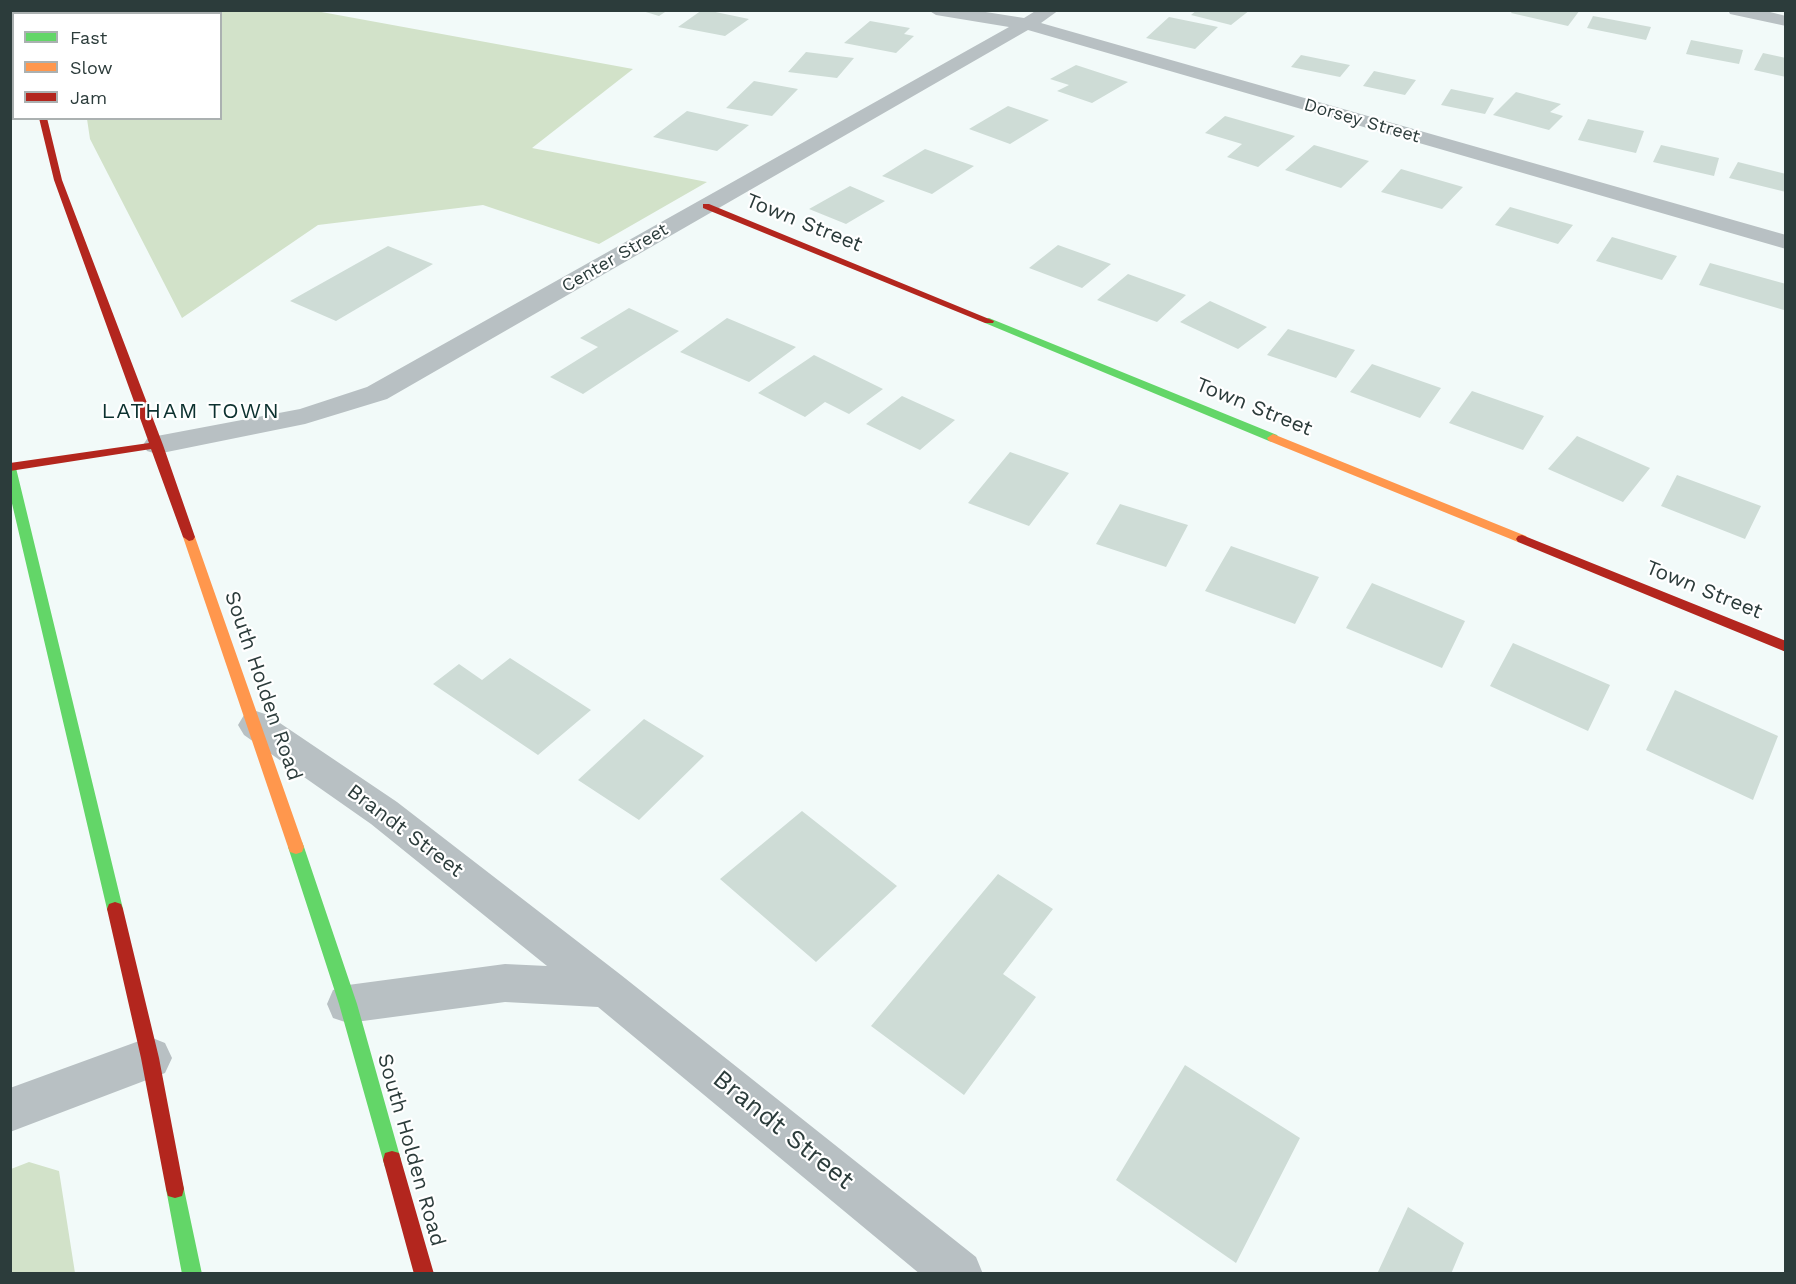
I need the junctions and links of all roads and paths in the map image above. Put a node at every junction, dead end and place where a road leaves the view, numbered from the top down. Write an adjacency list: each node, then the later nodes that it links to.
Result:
1 (936, 10): 5 (street, Dorsey Street)
2 (1051, 10): 5 (street, Center Street)
3 (1736, 10): 4 (street)
4 (1785, 21)
5 (1026, 24): 7 (street, Center Street); 8 (street, Dorsey Street)
6 (43, 120): 9 (main road, South Holden Road)
7 (706, 206): 9 (street, Center Street); 11 (main road, Town Street)
8 (1785, 242)
9 (157, 445): 10 (main road); 12 (main road, South Holden Road)
10 (10, 467): 15 (main road)
11 (1785, 646)
12 (255, 724): 13 (street, Brandt Street); 14 (main road, South Holden Road)
13 (606, 988): 14 (street); 19 (street, Brandt Street)
14 (348, 1004): 18 (main road, South Holden Road)
15 (150, 1058): 16 (street); 17 (main road)
16 (10, 1110)
17 (192, 1274)
18 (424, 1274)
19 (959, 1274)

